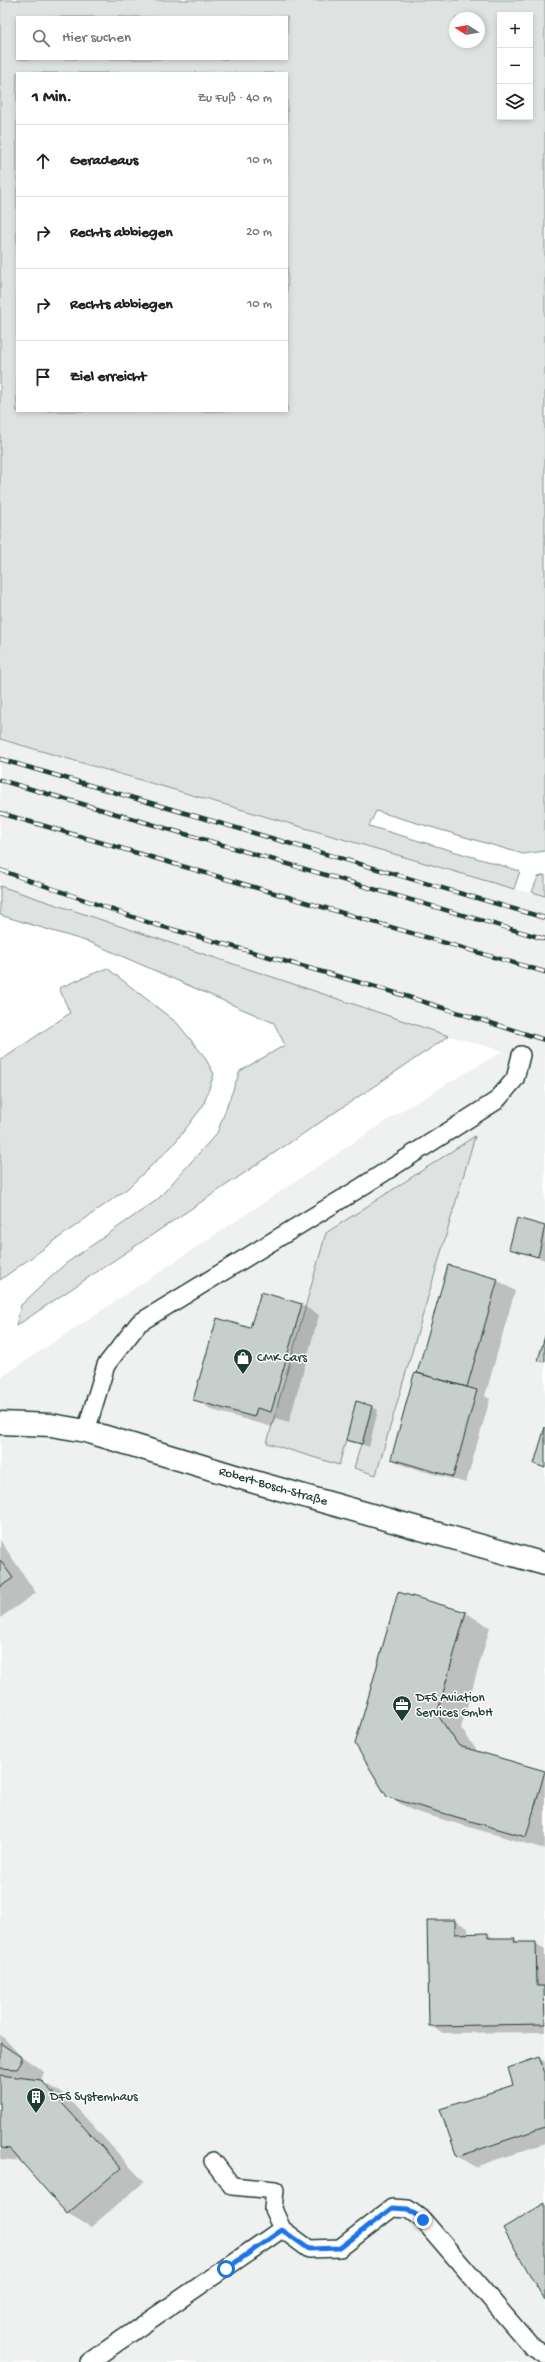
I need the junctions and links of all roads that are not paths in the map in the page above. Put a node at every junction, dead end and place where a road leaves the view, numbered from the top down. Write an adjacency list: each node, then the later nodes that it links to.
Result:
1 (521, 1055): 3 (lane)
2 (0, 1423): 3 (street, Robert-Bosch-Straße)
3 (86, 1431): 4 (street, Robert-Bosch-Straße)
4 (545, 1564)
5 (213, 2161): 6 (lane)
6 (282, 2230): 7 (lane); 8 (lane)
7 (545, 2355)
8 (90, 2362)

